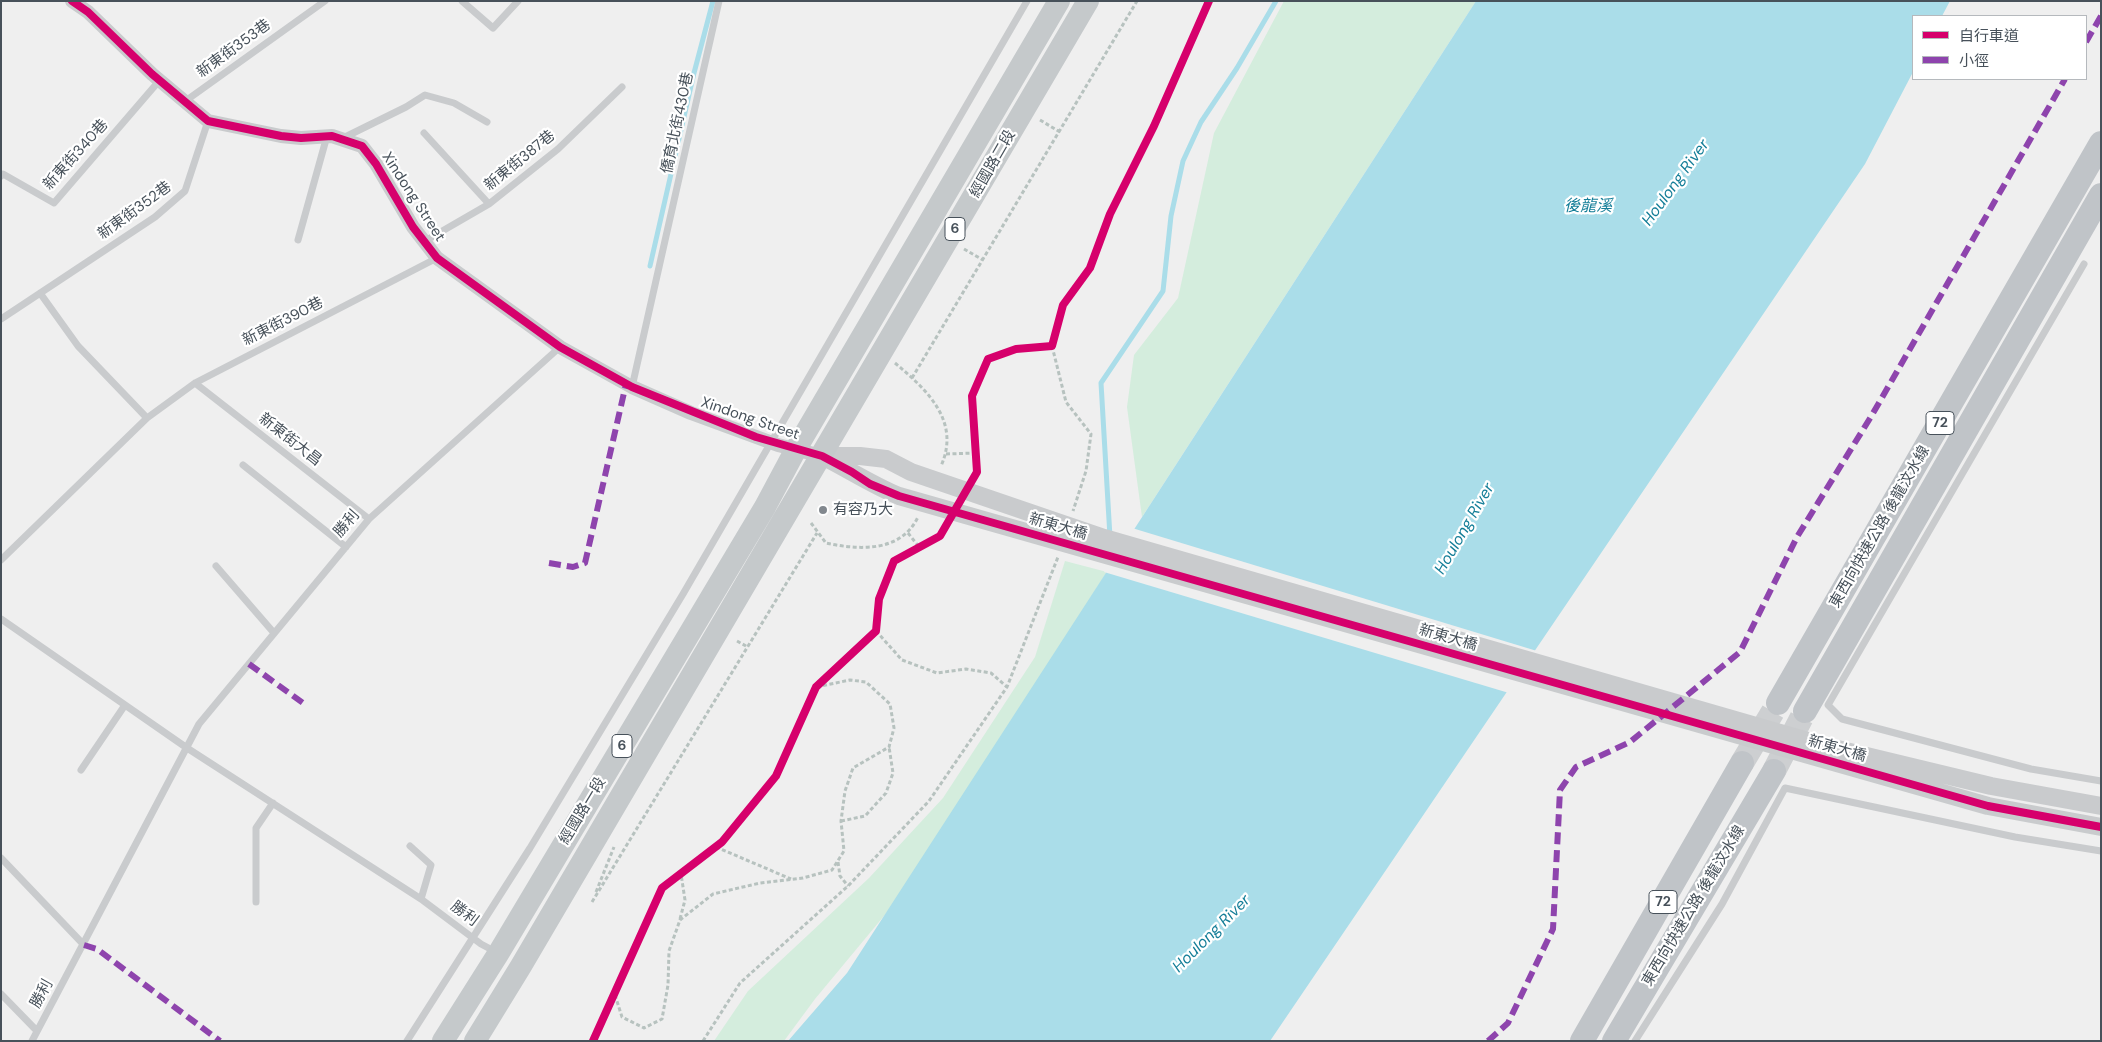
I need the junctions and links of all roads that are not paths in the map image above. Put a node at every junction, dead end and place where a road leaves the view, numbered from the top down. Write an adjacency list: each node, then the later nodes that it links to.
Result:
1 (72, 1): 9 (street, Xindong Street)
2 (325, 1): 11 (lane, 新東街353巷)
3 (462, 1): 4 (lane)
4 (518, 1)
5 (719, 1): 29 (lane, 僑育北街430巷)
6 (1027, 1): 31 (lane)
7 (1060, 1): 32 (main road, 經國路二段 / 6)
8 (1088, 1): 33 (main road, 經國路二段 / 6)
9 (159, 81): 11 (street, Xindong Street); 18 (lane, 新東街340巷)
10 (622, 87): 20 (lane, 新東街387巷)
11 (184, 102): 12 (street, Xindong Street)
12 (208, 121): 15 (street, Xindong Street); 25 (lane, 新東街352巷)
13 (487, 122): 16 (lane)
14 (424, 133): 20 (lane)
15 (327, 136): 16 (street, Xindong Street); 21 (lane)
16 (343, 138): 22 (street, Xindong Street)
17 (2101, 143): 41 (highway, 東西向快速公路 後龍汶水線 / 72)
18 (1, 176)
19 (2101, 195): 43 (highway, 東西向快速公路 後龍汶水線 / 72)
20 (489, 204): 22 (lane, 新東街387巷)
21 (298, 240)
22 (425, 242): 23 (street, Xindong Street)
23 (437, 258): 27 (street, Xindong Street); 28 (lane, 新東街390巷)
24 (2084, 264): 48 (lane)
25 (40, 293): 26 (lane, 新東街352巷); 30 (lane)
26 (1, 319)
27 (560, 347): 29 (street, Xindong Street); 35 (lane, 勝利)
28 (195, 383): 30 (lane, 新東街390巷); 35 (lane, 新東街大昌)
29 (632, 387): 31 (street, Xindong Street)
30 (147, 418): 37 (lane)
31 (771, 442): 32 (street, Xindong Street); 57 (lane)
32 (796, 449): 33 (street, Xindong Street); 59 (main road, 經國路一段 / 6)
33 (822, 456): 50 (street, 新東大橋); 51 (street, 新東大橋); 65 (main road, 經國路一段 / 6)
34 (244, 465): 36 (lane)
35 (369, 519): 36 (lane, 勝利)
36 (346, 547): 40 (lane, 勝利)
37 (1, 560)
38 (216, 566): 40 (lane)
39 (1, 619): 42 (lane)
40 (274, 633): 44 (lane, 勝利)
41 (1778, 703)
42 (125, 705): 44 (lane); 46 (lane)
43 (1805, 711)
44 (187, 748): 49 (lane, 勝利); 58 (lane, 勝利)
45 (1742, 763): 66 (highway, 東西向快速公路 後龍汶水線 / 72)
46 (81, 770)
47 (1774, 771): 67 (highway, 東西向快速公路 後龍汶水線 / 72)
48 (2101, 781)
49 (273, 803): 55 (lane, 勝利); 56 (lane)
50 (2101, 806)
51 (2101, 827)
52 (410, 846): 55 (lane)
53 (2101, 851): 68 (lane)
54 (1, 858): 58 (lane)
55 (421, 899): 57 (lane, 勝利)
56 (256, 902)
57 (474, 938): 59 (lane, 勝利); 63 (lane)
58 (84, 946): 61 (lane, 勝利)
59 (498, 954): 64 (main road, 經國路一段 / 6)
60 (1, 994): 61 (lane)
61 (37, 1032): 62 (lane, 勝利)
62 (32, 1041)
63 (407, 1041)
64 (443, 1041)
65 (475, 1041)
66 (1582, 1041)
67 (1614, 1041)
68 (1635, 1041)

